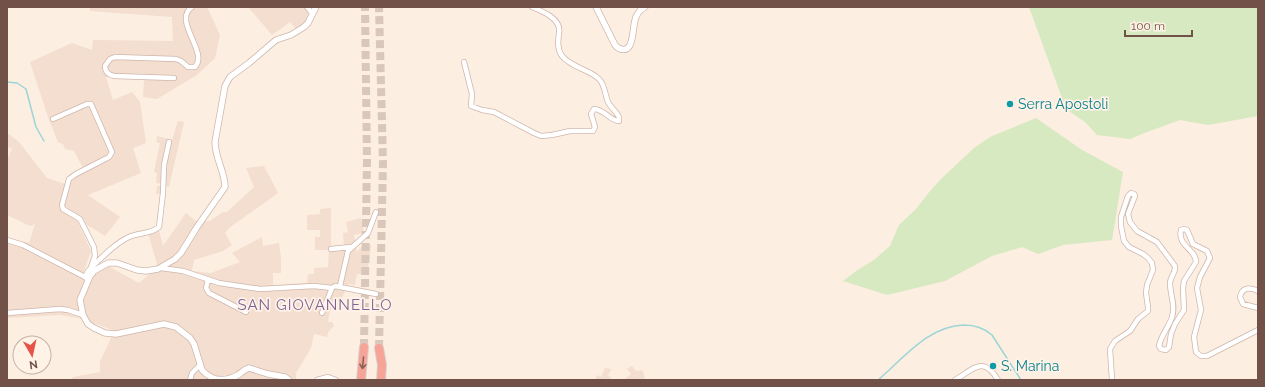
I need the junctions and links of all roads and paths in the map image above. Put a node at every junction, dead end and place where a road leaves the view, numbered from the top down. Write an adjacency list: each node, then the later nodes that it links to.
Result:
1 (192, 7): 9 (street)
2 (307, 7): 7 (street)
3 (316, 7): 7 (street)
4 (532, 7): 8 (street)
5 (596, 7): 6 (street)
6 (645, 7)
7 (312, 13): 17 (street)
8 (464, 62)
9 (174, 78)
10 (53, 119): 16 (street)
11 (169, 142): 16 (street)
12 (376, 212): 14 (street)
13 (7, 240): 18 (street)
14 (351, 248): 15 (street); 20 (street)
15 (331, 250)
16 (91, 267): 18 (street)
17 (161, 268): 18 (street); 19 (street)
18 (86, 278): 28 (street)
19 (208, 280): 21 (street); 25 (street)
20 (340, 286): 21 (street); 23 (street)
21 (332, 288): 27 (street)
22 (1258, 291): 24 (street)
23 (376, 294)
24 (1258, 308)
25 (246, 312)
26 (7, 313): 28 (street)
27 (322, 313)
28 (83, 315): 31 (street)
29 (1258, 330): 41 (street)
30 (364, 347): 36 (highway, one-way to 36)
31 (199, 366): 32 (street); 33 (street)
32 (190, 380)
33 (289, 380)
34 (317, 380): 35 (street)
35 (336, 380)
36 (361, 380)
37 (376, 380): 38 (highway)
38 (381, 380)
39 (955, 380): 40 (street)
40 (998, 380)
41 (1112, 380)

